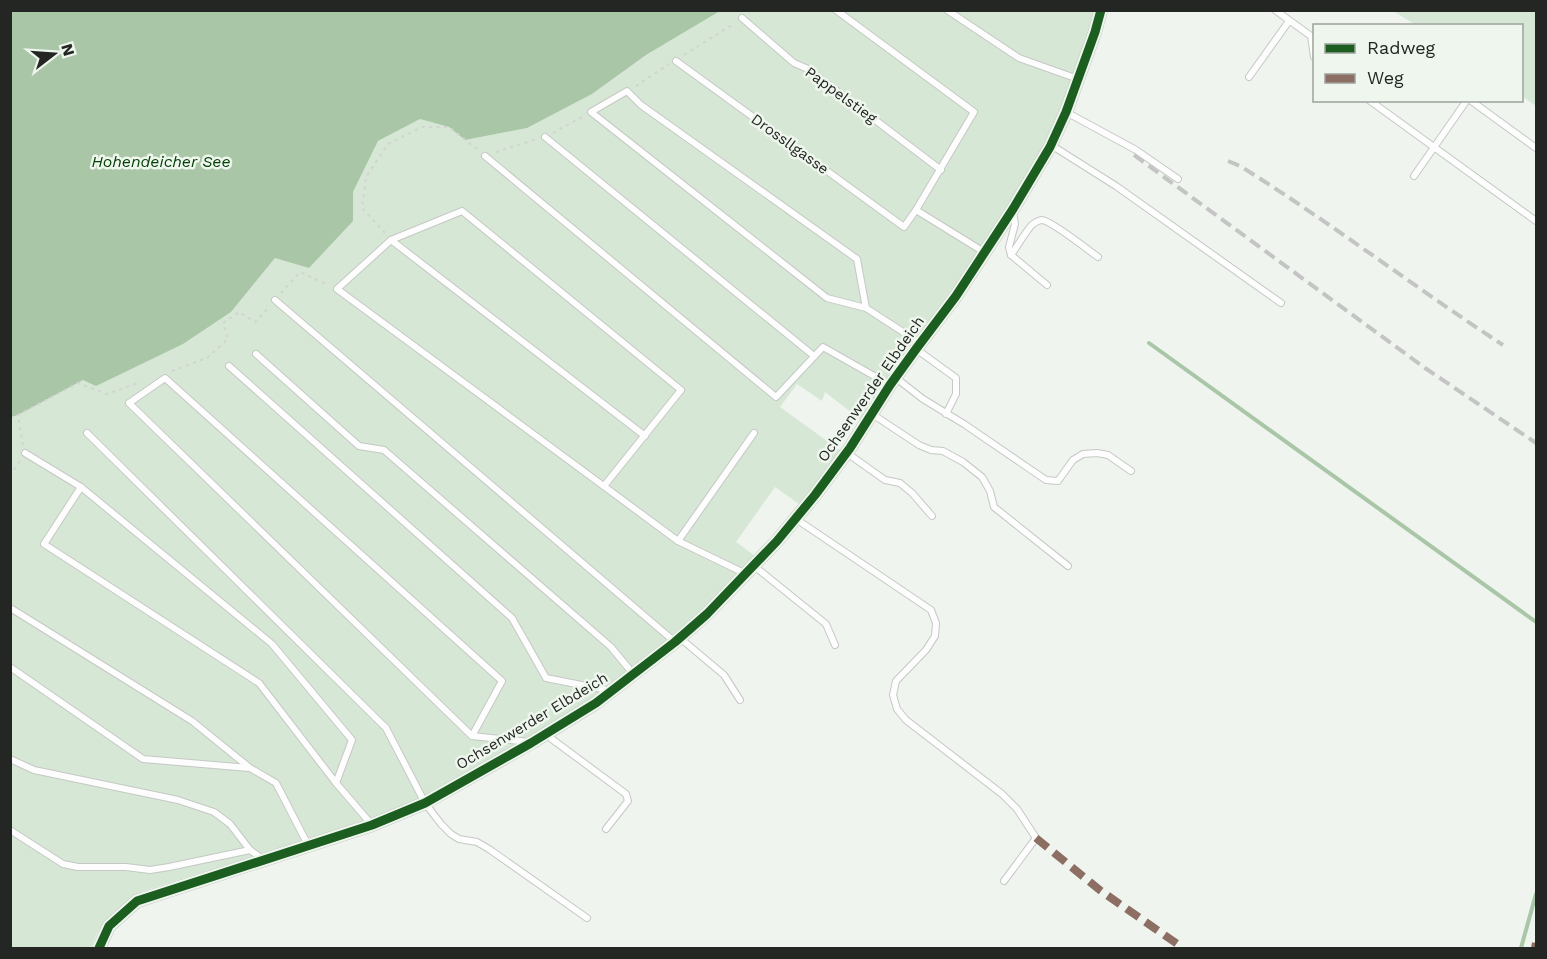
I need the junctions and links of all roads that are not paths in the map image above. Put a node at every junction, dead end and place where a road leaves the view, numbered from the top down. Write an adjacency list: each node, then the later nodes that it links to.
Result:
1 (836, 10): 20 (lane)
2 (947, 10): 10 (lane)
3 (1101, 10): 10 (street, Ochsenwerder Elbdeich)
4 (1275, 10): 6 (lane)
5 (742, 18): 20 (lane, Pappelstieg)
6 (1289, 21): 7 (lane); 9 (lane)
7 (1313, 50)
8 (676, 61): 24 (lane, Drossllgasse)
9 (1249, 77)
10 (1079, 79): 14 (street, Ochsenwerder Elbdeich)
11 (1372, 102): 17 (lane)
12 (1467, 102): 17 (lane)
13 (1471, 102): 18 (lane)
14 (1066, 112): 16 (street, Ochsenwerder Elbdeich); 22 (lane)
15 (545, 137): 36 (lane)
16 (1051, 145): 23 (street, Ochsenwerder Elbdeich); 32 (lane)
17 (1434, 147): 21 (lane); 25 (lane)
18 (1536, 148)
19 (485, 156): 36 (lane)
20 (941, 170): 24 (lane)
21 (1414, 176)
22 (1178, 179)
23 (1013, 209): 27 (street, Ochsenwerder Elbdeich); 28 (lane)
24 (916, 210): 27 (lane)
25 (1536, 221)
26 (391, 240): 43 (lane); 43 (lane); 47 (lane)
27 (984, 252): 34 (street, Ochsenwerder Elbdeich)
28 (1011, 255): 29 (lane); 30 (lane)
29 (1098, 257)
30 (1047, 285)
31 (275, 300): 55 (lane)
32 (1281, 303)
33 (867, 308): 33 (lane); 34 (lane)
34 (918, 346): 38 (street, Ochsenwerder Elbdeich); 40 (lane)
35 (256, 354): 58 (lane)
36 (814, 356): 38 (lane)
37 (229, 366): 59 (lane)
38 (893, 381): 39 (street, Ochsenwerder Elbdeich); 40 (lane)
39 (872, 414): 45 (street, Ochsenwerder Elbdeich); 52 (lane)
40 (946, 414): 46 (lane)
41 (87, 433): 67 (lane)
42 (754, 433): 51 (lane)
43 (645, 436): 47 (lane)
44 (25, 453): 48 (lane)
45 (846, 453): 49 (lane); 50 (street, Ochsenwerder Elbdeich)
46 (1131, 471)
47 (604, 486): 51 (lane)
48 (81, 487): 66 (lane); 66 (lane)
49 (932, 516)
50 (795, 519): 53 (street, Ochsenwerder Elbdeich); 74 (lane)
51 (678, 541): 53 (lane)
52 (1068, 566)
53 (750, 570): 55 (street, Ochsenwerder Elbdeich); 56 (lane)
54 (10, 611): 65 (lane)
55 (678, 640): 58 (street, Ochsenwerder Elbdeich); 60 (lane)
56 (835, 645)
57 (10, 667): 65 (lane)
58 (634, 675): 59 (street, Ochsenwerder Elbdeich)
59 (613, 691): 61 (street, Ochsenwerder Elbdeich)
60 (740, 700)
61 (544, 734): 63 (street, Ochsenwerder Elbdeich); 69 (lane)
62 (472, 736): 62 (lane); 63 (lane)
63 (531, 743): 67 (street, Ochsenwerder Elbdeich)
64 (10, 759): 72 (lane)
65 (250, 768): 71 (lane)
66 (336, 783): 68 (lane)
67 (425, 802): 68 (street, Ochsenwerder Elbdeich); 75 (lane)
68 (372, 825): 71 (street, Ochsenwerder Elbdeich)
69 (606, 829)
70 (10, 830): 72 (lane)
71 (308, 846): 73 (street, Ochsenwerder Elbdeich)
72 (250, 850): 73 (lane)
73 (264, 860): 76 (street, Ochsenwerder Elbdeich)
74 (1004, 881)
75 (587, 918)
76 (99, 948)

